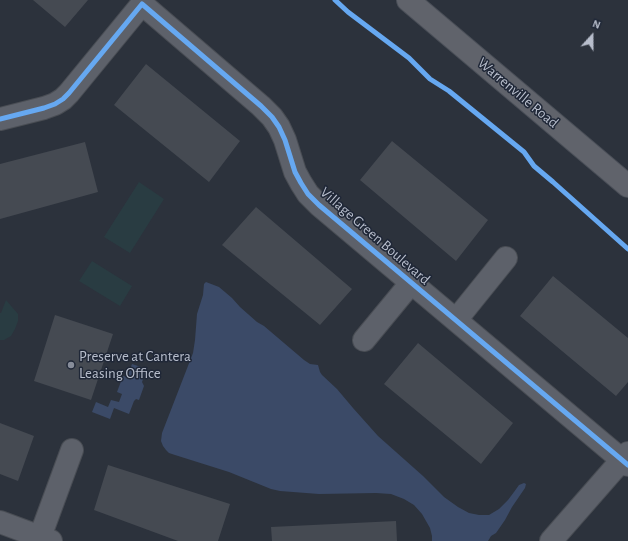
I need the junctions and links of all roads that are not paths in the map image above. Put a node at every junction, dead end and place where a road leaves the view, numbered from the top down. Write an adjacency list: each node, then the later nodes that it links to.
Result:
1 (408, 0): 4 (main road, Warrenville Road)
2 (143, 2): 3 (street, Village Green Boulevard); 6 (street, Village Green Boulevard)
3 (0, 119)
4 (628, 186)
5 (506, 258): 7 (street)
6 (411, 283): 7 (street, Village Green Boulevard); 8 (street)
7 (456, 320): 10 (street, Village Green Boulevard)
8 (364, 340)
9 (72, 450): 12 (street)
10 (626, 459): 13 (street, Village Green Boulevard)
11 (0, 522): 12 (street)
12 (46, 539)
13 (551, 541)

